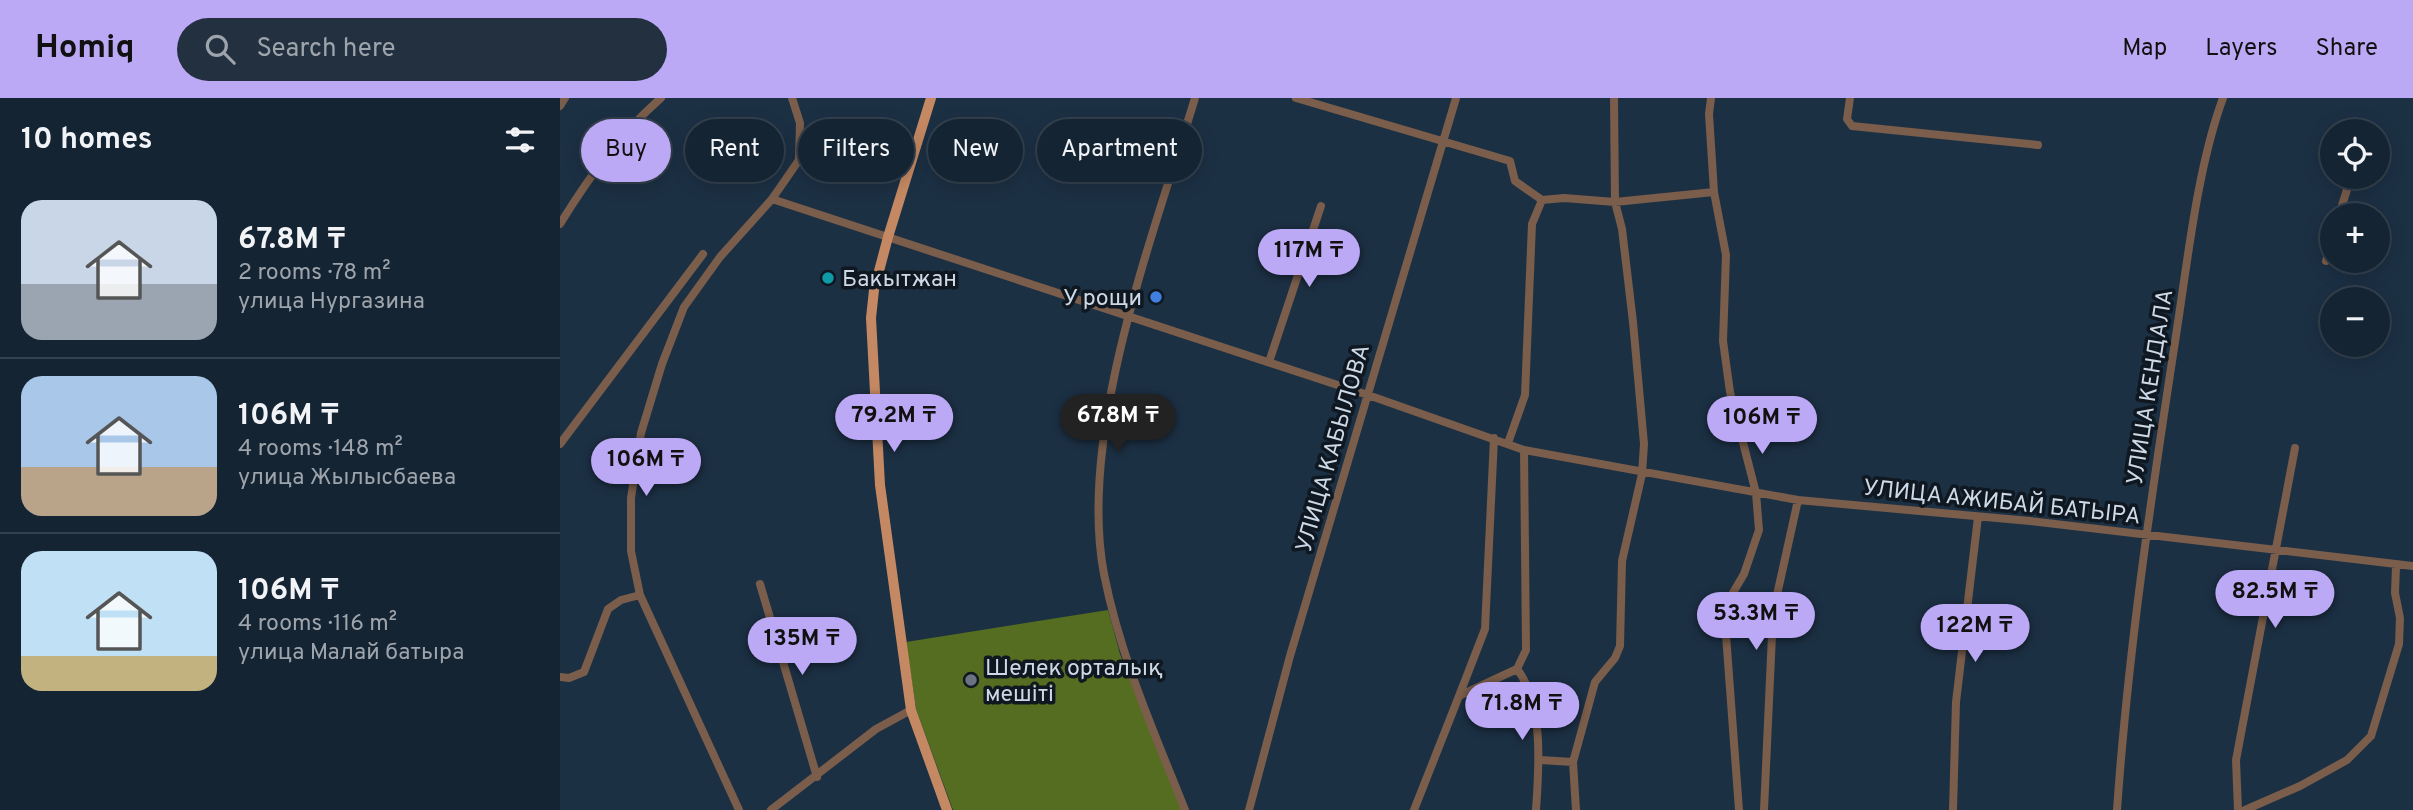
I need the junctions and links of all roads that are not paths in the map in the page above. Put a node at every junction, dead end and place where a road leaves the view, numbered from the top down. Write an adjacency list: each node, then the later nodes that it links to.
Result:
1 (565, 98): 12 (street)
2 (662, 98): 20 (street)
3 (792, 98): 16 (street)
4 (931, 98): 21 (main road)
5 (1195, 98): 23 (street)
6 (1296, 98): 13 (street)
7 (1456, 98): 13 (street, УЛИЦА КАБЫЛОВА)
8 (1614, 98): 18 (street)
9 (1711, 98): 15 (street)
10 (1850, 98): 14 (street)
11 (2223, 98): 35 (street, УЛИЦА КЕНДАЛА)
12 (560, 106)
13 (1442, 142): 17 (street); 25 (street, УЛИЦА КАБЫЛОВА)
14 (2038, 145)
15 (1713, 192): 18 (street); 32 (street)
16 (772, 199): 21 (street, УЛИЦА АЖИБАЙ БАТЫРА); 40 (street)
17 (1542, 200): 18 (street); 27 (street)
18 (1615, 202): 31 (street)
19 (1321, 206): 24 (street)
20 (560, 224)
21 (888, 237): 23 (street, УЛИЦА АЖИБАЙ БАТЫРА); 44 (main road)
22 (703, 254): 28 (street)
23 (1128, 316): 24 (street, УЛИЦА АЖИБАЙ БАТЫРА); 51 (street)
24 (1269, 362): 25 (street, УЛИЦА АЖИБАЙ БАТЫРА)
25 (1368, 395): 26 (street, УЛИЦА АЖИБАЙ БАТЫРА); 52 (street, УЛИЦА КАБЫЛОВА)
26 (1494, 438): 27 (street, УЛИЦА АЖИБАЙ БАТЫРА); 43 (street)
27 (1508, 443): 30 (street, УЛИЦА АЖИБАЙ БАТЫРА)
28 (560, 444)
29 (2295, 448): 36 (street)
30 (1524, 450): 31 (street, УЛИЦА АЖИБАЙ БАТЫРА); 41 (street)
31 (1642, 474): 32 (street, УЛИЦА АЖИБАЙ БАТЫРА); 46 (street)
32 (1756, 493): 33 (street, УЛИЦА АЖИБАЙ БАТЫРА); 56 (street)
33 (1798, 500): 34 (street, УЛИЦА АЖИБАЙ БАТЫРА); 57 (street)
34 (1978, 517): 35 (street, УЛИЦА АЖИБАЙ БАТЫРА); 58 (street)
35 (2145, 535): 36 (street, УЛИЦА АЖИБАЙ БАТЫРА); 59 (street, УЛИЦА КЕНДАЛА)
36 (2276, 550): 37 (street, УЛИЦА АЖИБАЙ БАТЫРА); 60 (street)
37 (2396, 566): 38 (street, УЛИЦА АЖИБАЙ БАТЫРА); 61 (street)
38 (2413, 566)
39 (760, 584): 47 (street)
40 (639, 595): 42 (street); 48 (street)
41 (1517, 669): 43 (street); 45 (street)
42 (560, 677)
43 (1459, 696): 53 (street)
44 (911, 710): 47 (street); 50 (main road)
45 (1539, 760): 46 (street); 54 (street)
46 (1573, 762): 55 (street)
47 (817, 777): 49 (street)
48 (739, 810)
49 (771, 810)
50 (947, 810)
51 (1185, 810)
52 (1249, 810)
53 (1414, 810)
54 (1536, 810)
55 (1576, 810)
56 (1739, 810)
57 (1763, 810)
58 (1953, 810)
59 (2118, 810)
60 (2238, 810)
61 (2245, 810)

